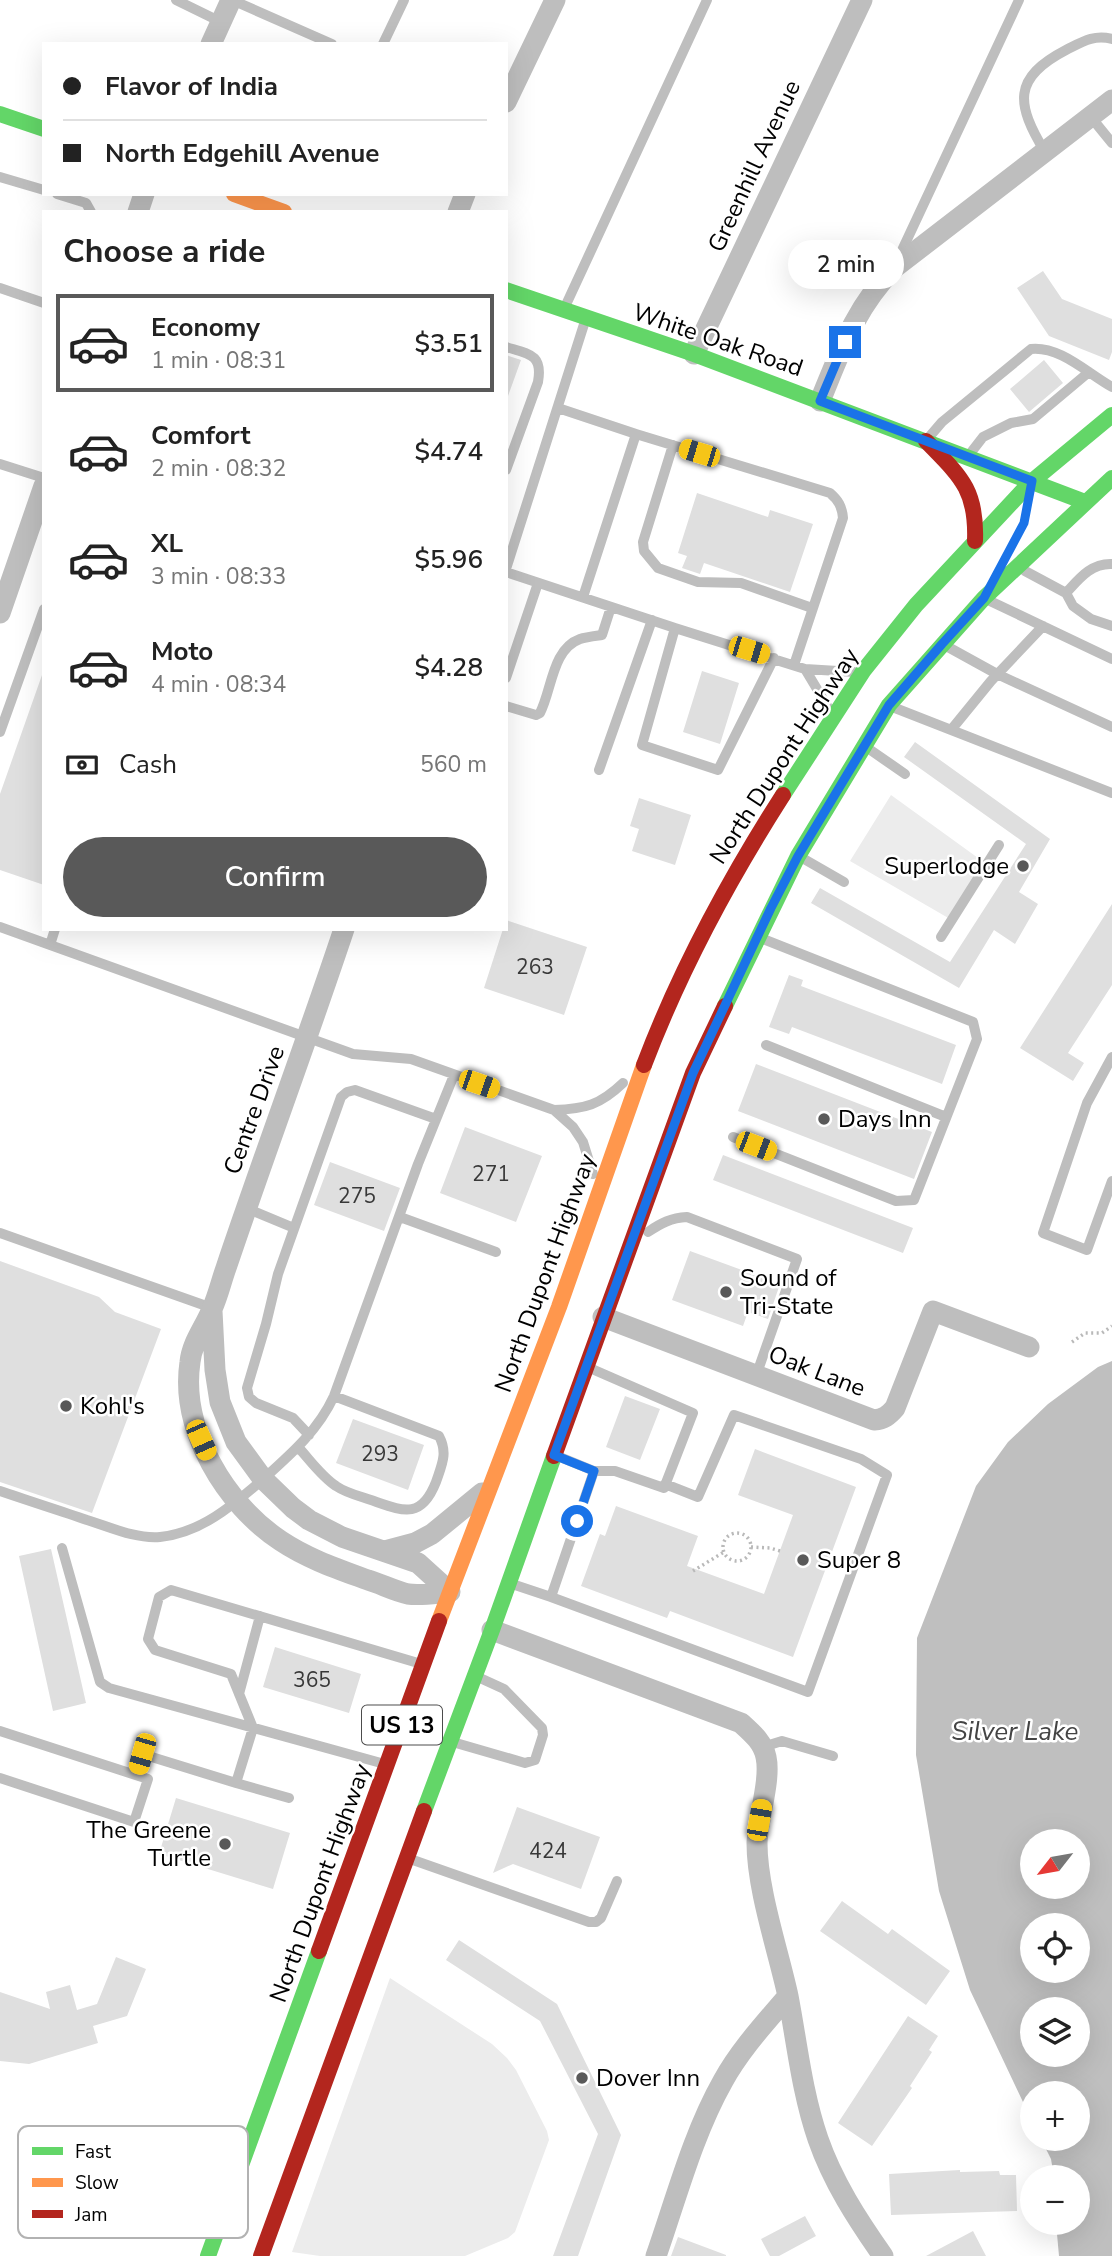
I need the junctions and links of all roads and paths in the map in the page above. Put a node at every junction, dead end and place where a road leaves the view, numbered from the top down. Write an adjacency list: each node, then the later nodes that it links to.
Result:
1 (176, 0): 8 (lane)
2 (232, 0): 8 (street); 11 (lane)
3 (404, 0): 12 (lane)
4 (555, 0): 13 (street)
5 (707, 0): 30 (lane)
6 (862, 0): 33 (street, Greenhill Avenue)
7 (1019, 0): 26 (lane)
8 (221, 22): 10 (street)
9 (1112, 39): 19 (lane)
10 (212, 42)
11 (327, 42)
12 (384, 42)
13 (508, 98)
14 (1112, 100): 16 (street)
15 (0, 114): 17 (main road)
16 (1090, 117): 18 (lane); 19 (street)
17 (42, 128)
18 (1112, 143)
19 (1045, 152): 26 (street)
20 (0, 177): 21 (lane)
21 (42, 189)
22 (63, 196): 24 (lane)
23 (240, 196): 25 (main road)
24 (90, 210)
25 (278, 210)
26 (894, 268): 36 (street)
27 (0, 288): 29 (lane)
28 (508, 291): 30 (main road, White Oak Road)
29 (42, 302)
30 (563, 311): 31 (main road, White Oak Road)
31 (586, 318): 33 (main road, White Oak Road); 37 (lane)
32 (508, 348): 44 (lane)
33 (694, 354): 36 (main road, White Oak Road)
34 (1089, 372): 35 (lane); 40 (lane); 42 (lane)
35 (1112, 387)
36 (820, 401): 40 (main road, White Oak Road)
37 (558, 408): 39 (lane); 54 (lane)
38 (1112, 415): 48 (main road, North Dupont Highway / US 13)
39 (636, 433): 41 (lane); 59 (lane)
40 (926, 441): 42 (main road, White Oak Road); 52 (main road)
41 (673, 445): 62 (lane); 62 (lane)
42 (968, 457): 48 (main road, White Oak Road)
43 (0, 464): 46 (lane)
44 (508, 464)
45 (1097, 467): 51 (main road)
46 (42, 477)
47 (1112, 478): 51 (main road)
48 (1032, 481): 50 (main road); 51 (main road, White Oak Road); 52 (main road, North Dupont Highway / US 13)
49 (42, 491): 63 (street)
50 (1027, 505)
51 (1094, 506): 53 (main road)
52 (975, 541): 74 (main road, North Dupont Highway / US 13)
53 (1012, 561): 58 (lane); 60 (main road)
54 (508, 564)
55 (1112, 564): 58 (lane)
56 (508, 571): 57 (lane)
57 (538, 583): 59 (lane); 73 (lane)
58 (1066, 593): 67 (lane)
59 (583, 597): 61 (lane)
60 (984, 598): 66 (lane); 69 (main road, US 13)
61 (611, 607): 65 (lane); 77 (lane)
62 (813, 608): 72 (lane)
63 (0, 613)
64 (42, 615): 81 (lane)
65 (652, 620): 68 (lane); 83 (lane)
66 (1043, 626): 71 (lane); 75 (lane)
67 (1112, 626)
68 (675, 628): 70 (lane); 70 (lane)
69 (942, 644): 75 (lane); 76 (main road, US 13)
70 (774, 658): 72 (lane)
71 (1112, 659)
72 (800, 667): 74 (lane); 78 (lane)
73 (508, 672)
74 (863, 673): 78 (main road, North Dupont Highway / US 13)
75 (997, 674): 79 (lane); 80 (lane)
76 (889, 705): 80 (lane); 82 (main road, US 13)
77 (508, 707)
78 (834, 716): 98 (main road, North Dupont Highway / US 13)
79 (1112, 727)
80 (951, 730): 85 (lane)
81 (0, 732)
82 (864, 746): 84 (lane); 87 (main road, US 13)
83 (599, 770)
84 (905, 774)
85 (1112, 793)
86 (999, 845): 93 (lane)
87 (798, 856): 88 (lane); 92 (main road, US 13)
88 (844, 882)
89 (0, 927): 94 (lane)
90 (54, 931): 94 (lane)
91 (343, 931): 95 (street, Centre Drive)
92 (757, 936): 101 (lane); 110 (main road, US 13)
93 (941, 937)
94 (50, 945): 95 (lane)
95 (308, 1038): 99 (lane); 106 (street, Centre Drive)
96 (766, 1045): 101 (lane)
97 (1112, 1057): 104 (lane)
98 (645, 1063): 100 (lane); 105 (main road, North Dupont Highway / US 13)
99 (454, 1075): 100 (lane); 102 (lane)
100 (554, 1110): 105 (lane)
101 (946, 1117): 103 (lane)
102 (436, 1119): 107 (lane); 108 (lane)
103 (733, 1137)
104 (1112, 1181)
105 (598, 1194): 127 (main road, North Dupont Highway / US 13)
106 (246, 1208): 108 (lane); 113 (street, Centre Drive)
107 (400, 1217): 111 (lane); 120 (lane)
108 (294, 1228): 121 (lane)
109 (0, 1233): 113 (lane)
110 (629, 1246): 114 (main road, US 13); 119 (lane)
111 (496, 1252)
112 (596, 1289): 114 (main road)
113 (212, 1308): 125 (street, Centre Drive); 129 (street, Centre Drive)
114 (603, 1318): 118 (main road, US 13); 119 (street, Oak Lane)
115 (1112, 1326): 116 (path)
116 (1072, 1342)
117 (1029, 1347): 119 (street, Oak Lane)
118 (586, 1367): 123 (main road, US 13); 126 (lane)
119 (756, 1376)
120 (334, 1396): 121 (lane); 122 (lane)
121 (309, 1435): 122 (lane)
122 (298, 1447): 125 (lane)
123 (554, 1455): 124 (lane); 137 (main road, US 13)
124 (594, 1471): 126 (lane); 138 (lane)
125 (263, 1479): 129 (lane); 133 (street, Centre Drive)
126 (666, 1484): 138 (lane)
127 (491, 1485): 130 (main road); 133 (street); 139 (main road, North Dupont Highway / US 13)
128 (0, 1491): 129 (lane)
129 (237, 1501): 139 (street, Centre Drive)
130 (484, 1546)
131 (751, 1547): 134 (path); 135 (path); 135 (path)
132 (62, 1548): 147 (lane)
133 (385, 1551): 139 (street, Centre Drive)
134 (780, 1551)
135 (724, 1552): 136 (path)
136 (693, 1571)
137 (509, 1583): 138 (lane); 142 (main road, US 13)
138 (551, 1597)
139 (456, 1600): 144 (main road, North Dupont Highway / US 13)
140 (482, 1601): 142 (main road)
141 (260, 1616): 144 (lane); 146 (lane); 146 (lane)
142 (492, 1630): 145 (main road, US 13); 150 (street)
143 (469, 1639): 145 (main road)
144 (424, 1664): 152 (main road, North Dupont Highway / US 13)
145 (473, 1680): 149 (main road, US 13); 149 (lane)
146 (239, 1694): 147 (lane)
147 (253, 1728): 152 (lane); 155 (lane)
148 (0, 1731): 153 (lane)
149 (450, 1741): 157 (main road, US 13)
150 (763, 1747): 151 (lane); 159 (street)
151 (833, 1756)
152 (387, 1764): 160 (main road, North Dupont Highway / US 13)
153 (136, 1775): 154 (lane); 155 (lane)
154 (0, 1778)
155 (236, 1783): 156 (lane)
156 (289, 1798)
157 (407, 1857): 158 (lane); 163 (main road, US 13)
158 (617, 1881)
159 (788, 1996): 164 (street); 165 (street)
160 (248, 2146)
161 (215, 2238): 162 (main road, North Dupont Highway / US 13)
162 (208, 2256)
163 (261, 2256)
164 (656, 2256)
165 (883, 2256)

